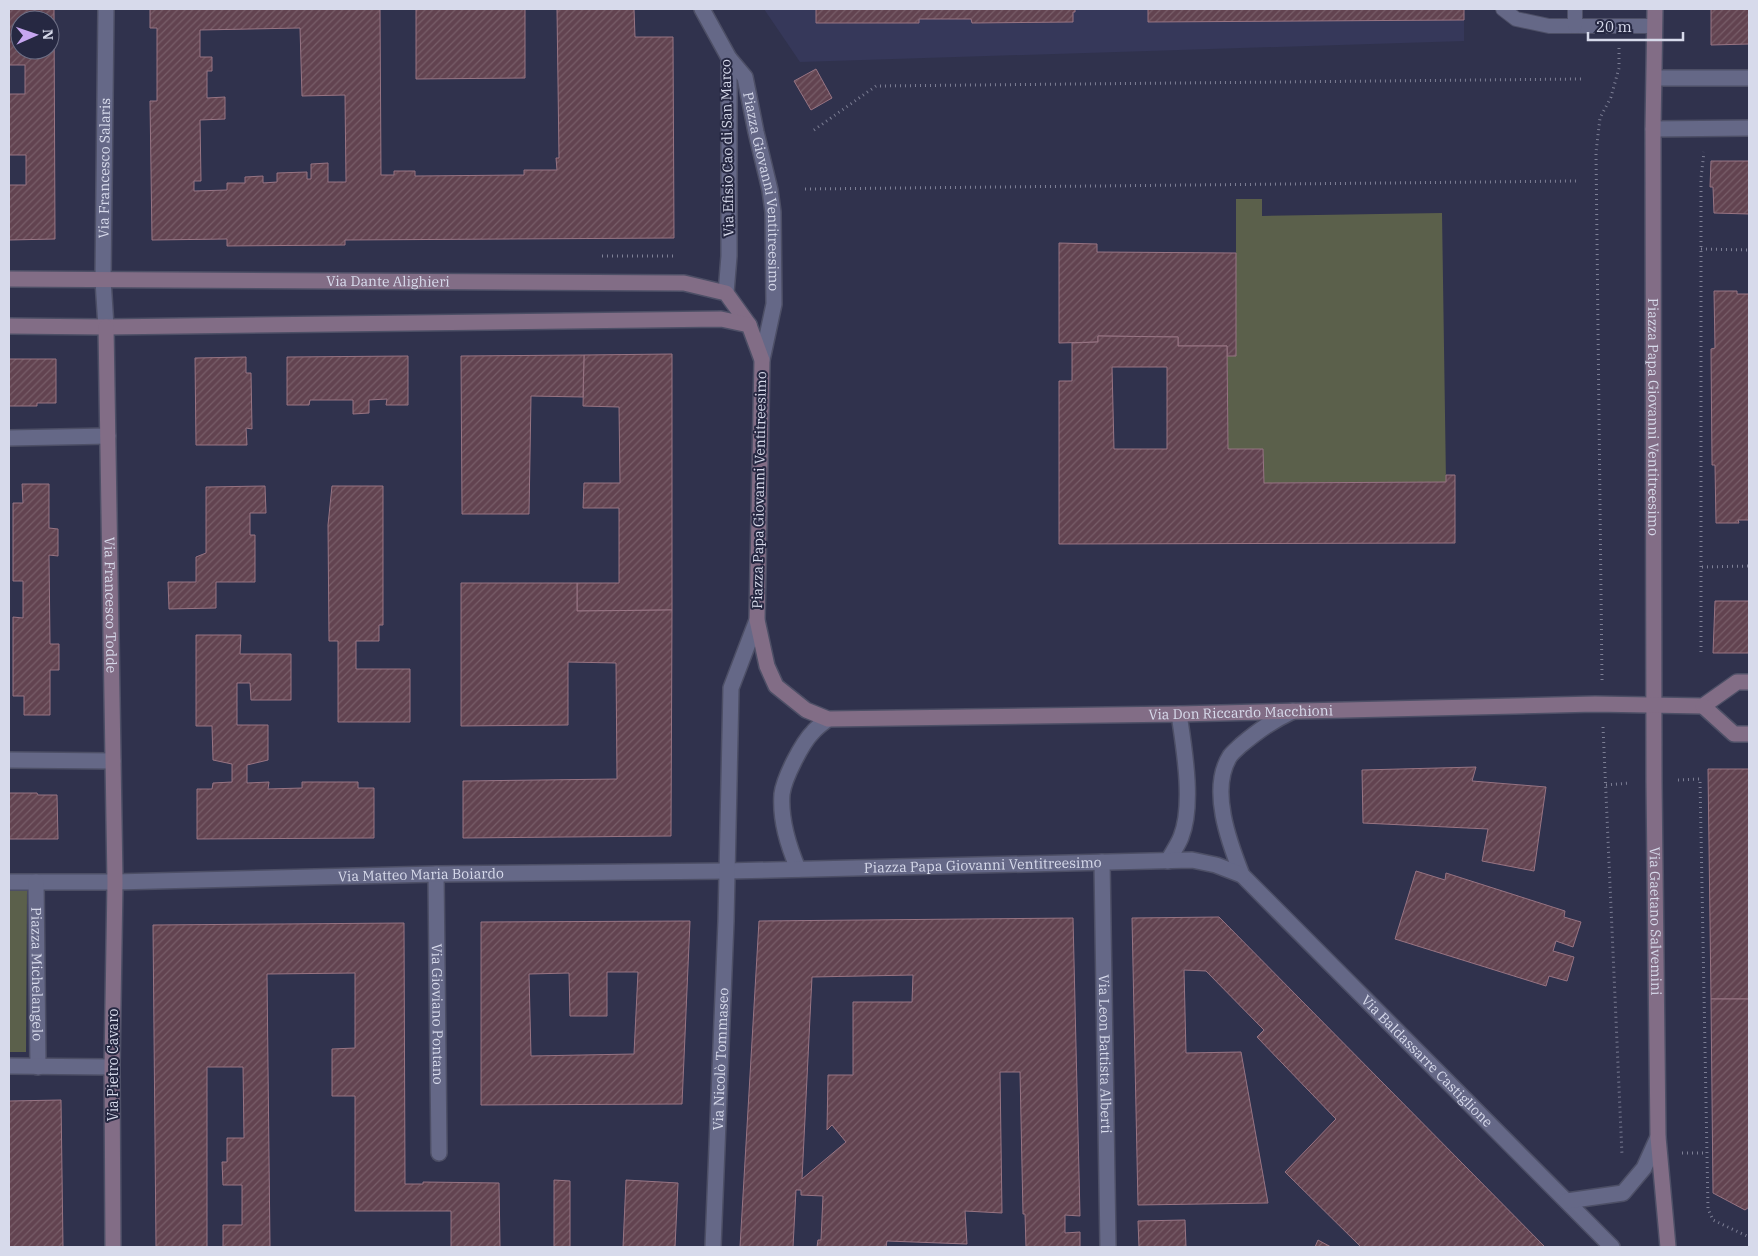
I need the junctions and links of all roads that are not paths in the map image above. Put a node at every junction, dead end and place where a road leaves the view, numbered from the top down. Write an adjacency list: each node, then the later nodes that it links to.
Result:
1 (106, 9): 14 (street, Via Francesco Salaris)
2 (702, 9): 8 (street, Via Efisio Cao di San Marco)
3 (1503, 9): 6 (lane)
4 (1575, 9): 6 (lane)
5 (1655, 9): 7 (street, Piazza Papa Giovanni Ventitreesimo)
6 (1575, 26): 7 (lane)
7 (1655, 26): 9 (street, Piazza Papa Giovanni Ventitreesimo)
8 (729, 58): 15 (street, Via Efisio Cao di San Marco); 19 (street, Piazza Giovanni Ventitreesimo)
9 (1655, 78): 10 (street); 12 (street, Piazza Papa Giovanni Ventitreesimo)
10 (1749, 78)
11 (1749, 128): 12 (street)
12 (1653, 129): 24 (street, Piazza Papa Giovanni Ventitreesimo)
13 (9, 279): 14 (street, Via Dante Alighieri)
14 (103, 280): 15 (street, Via Dante Alighieri); 18 (street, Via Francesco Salaris)
15 (726, 294): 16 (street)
16 (749, 325): 18 (street); 19 (street)
17 (9, 326): 18 (street)
18 (106, 327): 20 (street, Via Francesco Todde)
19 (762, 360): 22 (street, Piazza Papa Giovanni Ventitreesimo)
20 (108, 436): 21 (street); 31 (street, Via Francesco Todde)
21 (9, 438)
22 (757, 620): 28 (street, Piazza Papa Giovanni Ventitreesimo); 35 (street, Piazza Papa Giovanni Ventitreesimo)
23 (1749, 682): 25 (street)
24 (1654, 705): 25 (street, Via Don Riccardo Macchioni); 26 (street, Via Don Riccardo Macchioni); 44 (street, Via Gaetano Salvemini)
25 (1703, 706): 29 (street)
26 (1293, 711): 27 (street, Via Don Riccardo Macchioni); 37 (street)
27 (1179, 714): 28 (street, Via Don Riccardo Macchioni); 32 (street)
28 (828, 720): 34 (street)
29 (1749, 734)
30 (9, 760): 31 (street)
31 (113, 761): 40 (street, Via Francesco Todde)
32 (1168, 861): 33 (street, Piazza Papa Giovanni Ventitreesimo); 37 (street, Piazza Papa Giovanni Ventitreesimo)
33 (1102, 862): 34 (street, Piazza Papa Giovanni Ventitreesimo); 49 (street, Via Leon Battista Alberti)
34 (798, 869): 35 (street, Piazza Papa Giovanni Ventitreesimo)
35 (727, 872): 36 (street, Via Matteo Maria Boiardo); 48 (street, Via Nicolò Tommaseo)
36 (436, 874): 40 (street, Via Matteo Maria Boiardo); 45 (street, Via Gioviano Pontano)
37 (1242, 875): 46 (street, Via Baldassarre Castiglione)
38 (9, 882): 39 (street)
39 (36, 882): 40 (street); 42 (street, Piazza Michelangelo)
40 (115, 882): 43 (street, Via Pietro Cavaro)
41 (9, 1066): 42 (street)
42 (38, 1067): 43 (street)
43 (112, 1067): 47 (street, Via Pietro Cavaro)
44 (1658, 1137): 46 (street, Via Gaetano Salvemini); 51 (street, Via Gaetano Salvemini)
45 (439, 1153)
46 (1567, 1202): 50 (street, Via Baldassarre Castiglione)
47 (113, 1247)
48 (713, 1247)
49 (1108, 1247)
50 (1612, 1247)
51 (1668, 1247)

